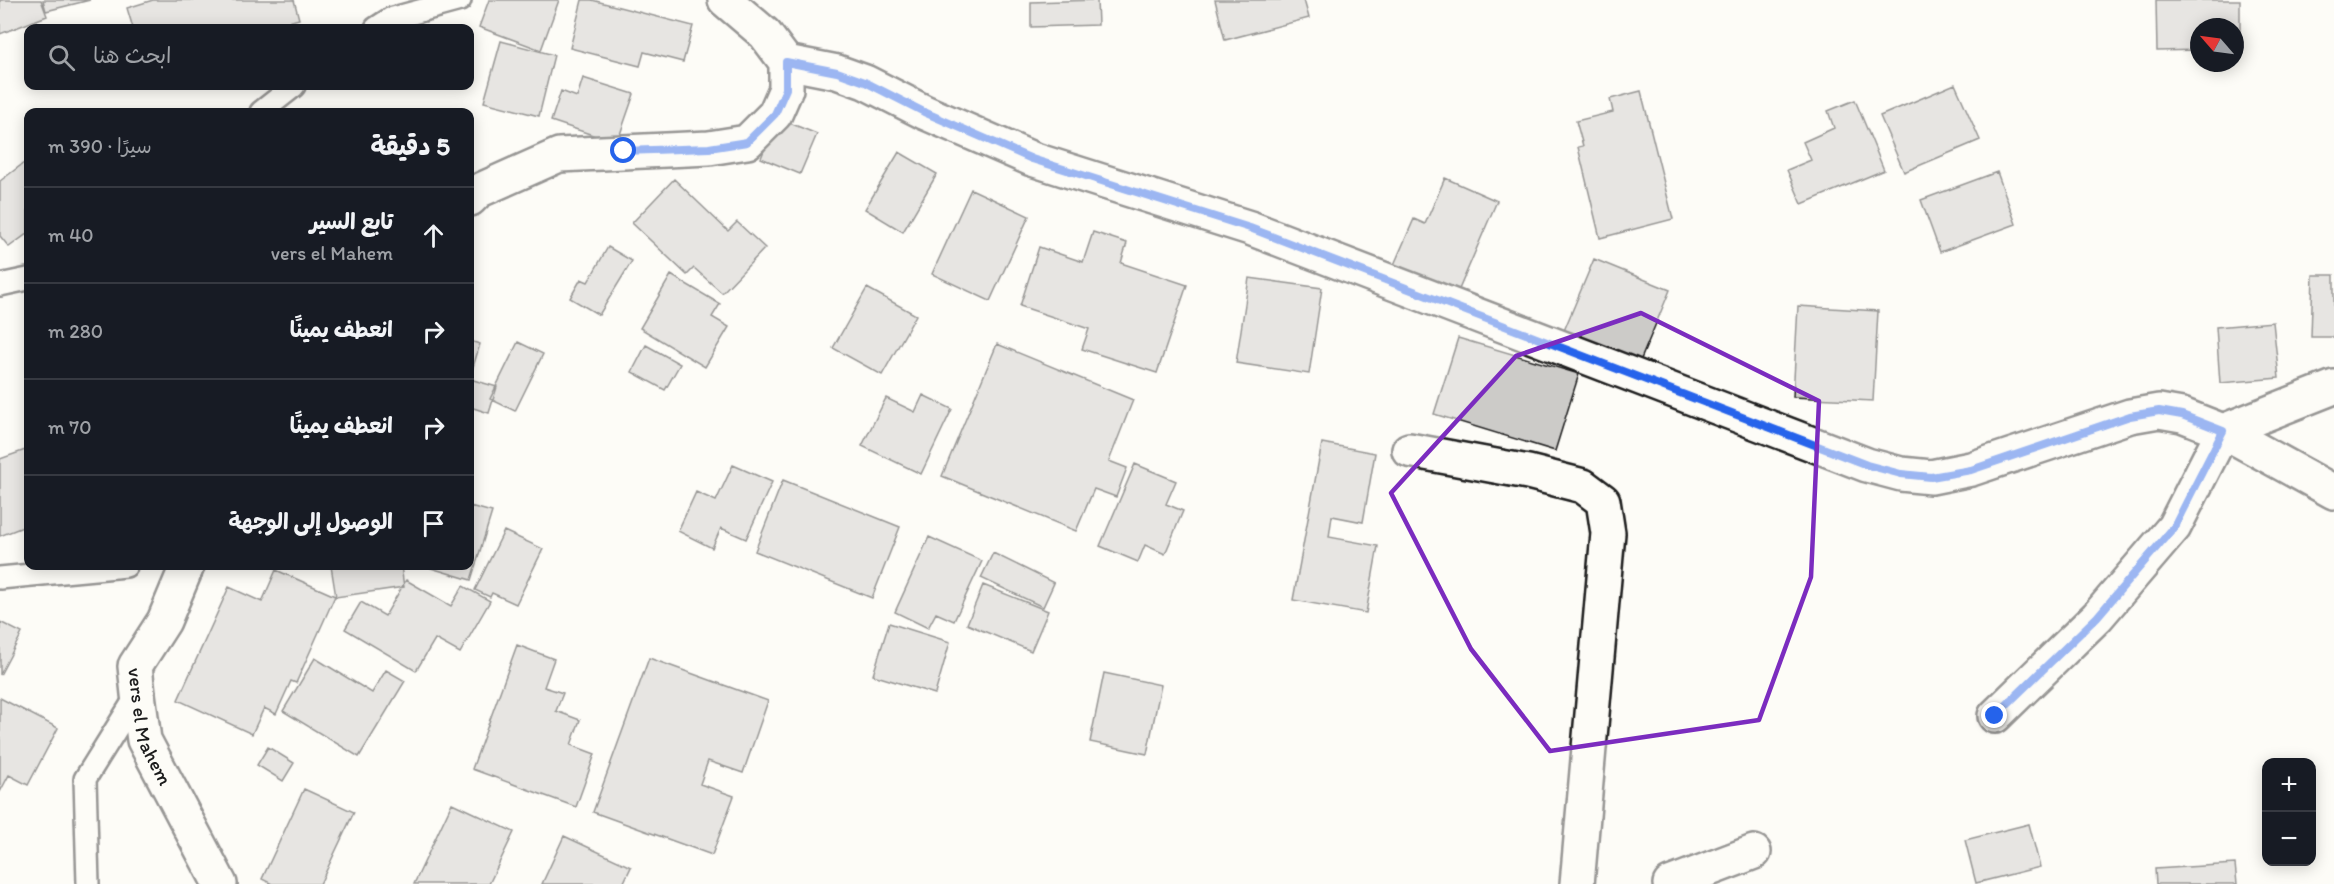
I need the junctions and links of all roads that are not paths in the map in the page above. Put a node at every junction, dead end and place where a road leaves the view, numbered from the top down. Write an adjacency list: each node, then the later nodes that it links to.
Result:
1 (460, 0): 3 (lane)
2 (725, 0): 4 (street)
3 (382, 24)
4 (786, 62): 7 (street); 11 (street)
5 (289, 90): 6 (lane)
6 (266, 108)
7 (474, 196)
8 (24, 280): 9 (lane)
9 (0, 285)
10 (2334, 387): 11 (street)
11 (2223, 431): 13 (street); 18 (street)
12 (1409, 450): 22 (street)
13 (2334, 492)
14 (84, 570): 16 (lane)
15 (184, 570): 17 (street, vers el Mahem)
16 (0, 578)
17 (138, 694): 20 (lane); 21 (street, vers el Mahem)
18 (1995, 716)
19 (1754, 852): 23 (street)
20 (88, 884)
21 (220, 884)
22 (1577, 884)
23 (1670, 884)

